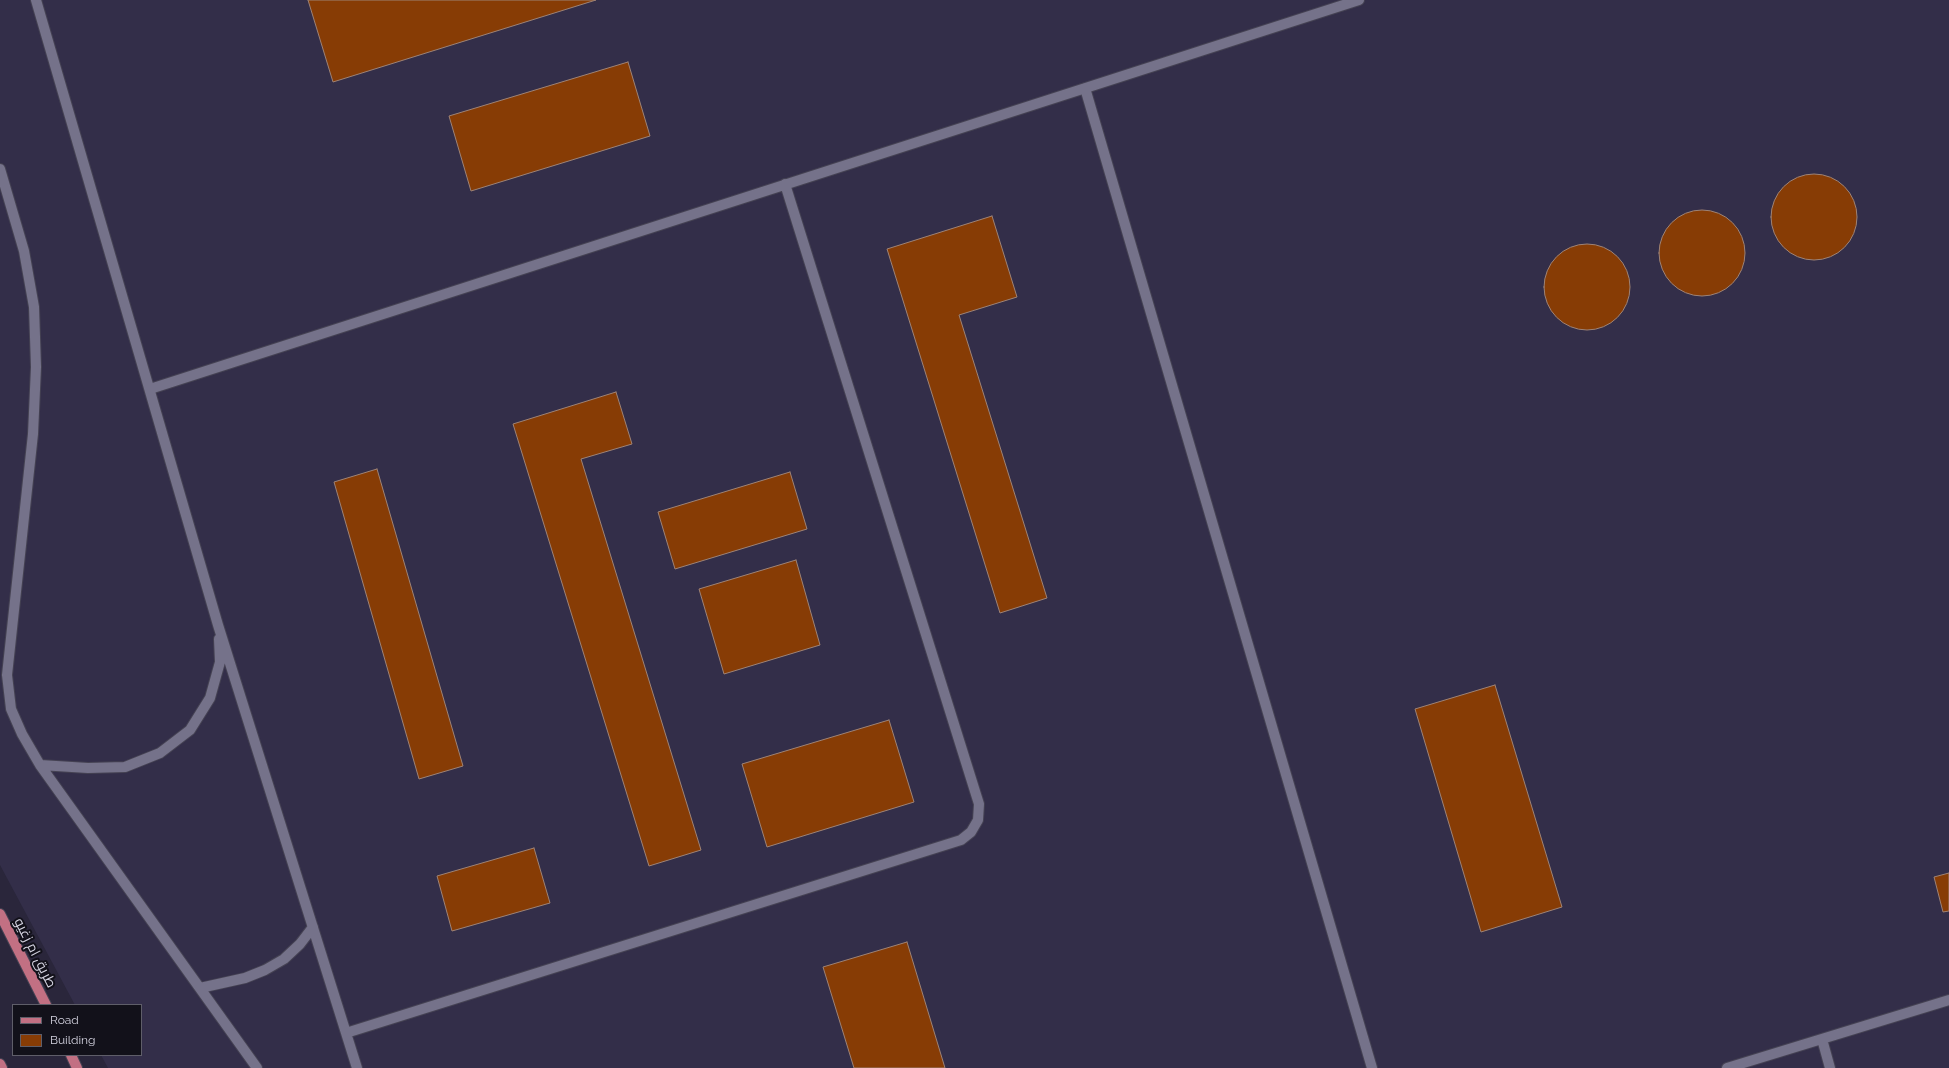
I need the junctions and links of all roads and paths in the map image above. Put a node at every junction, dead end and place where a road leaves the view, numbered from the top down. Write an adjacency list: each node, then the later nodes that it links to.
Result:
1 (36, 0): 6 (lane)
2 (1359, 0): 3 (lane)
3 (1085, 88): 5 (lane); 22 (lane)
4 (0, 169): 8 (lane)
5 (785, 184): 6 (lane); 14 (lane)
6 (150, 389): 7 (lane)
7 (218, 624): 8 (lane); 10 (lane)
8 (40, 765): 11 (lane)
9 (0, 914): 13 (main road, طريق ام زغيو)
10 (313, 927): 11 (lane); 14 (lane)
11 (200, 988): 20 (lane)
12 (1949, 1000): 15 (lane)
13 (45, 1004)
14 (346, 1033): 21 (lane)
15 (1822, 1039): 23 (lane); 24 (lane)
16 (71, 1056): 19 (main road)
17 (0, 1064): 18 (main road)
18 (2, 1068)
19 (77, 1068)
20 (257, 1068)
21 (357, 1068)
22 (1372, 1068)
23 (1727, 1068)
24 (1830, 1068)

